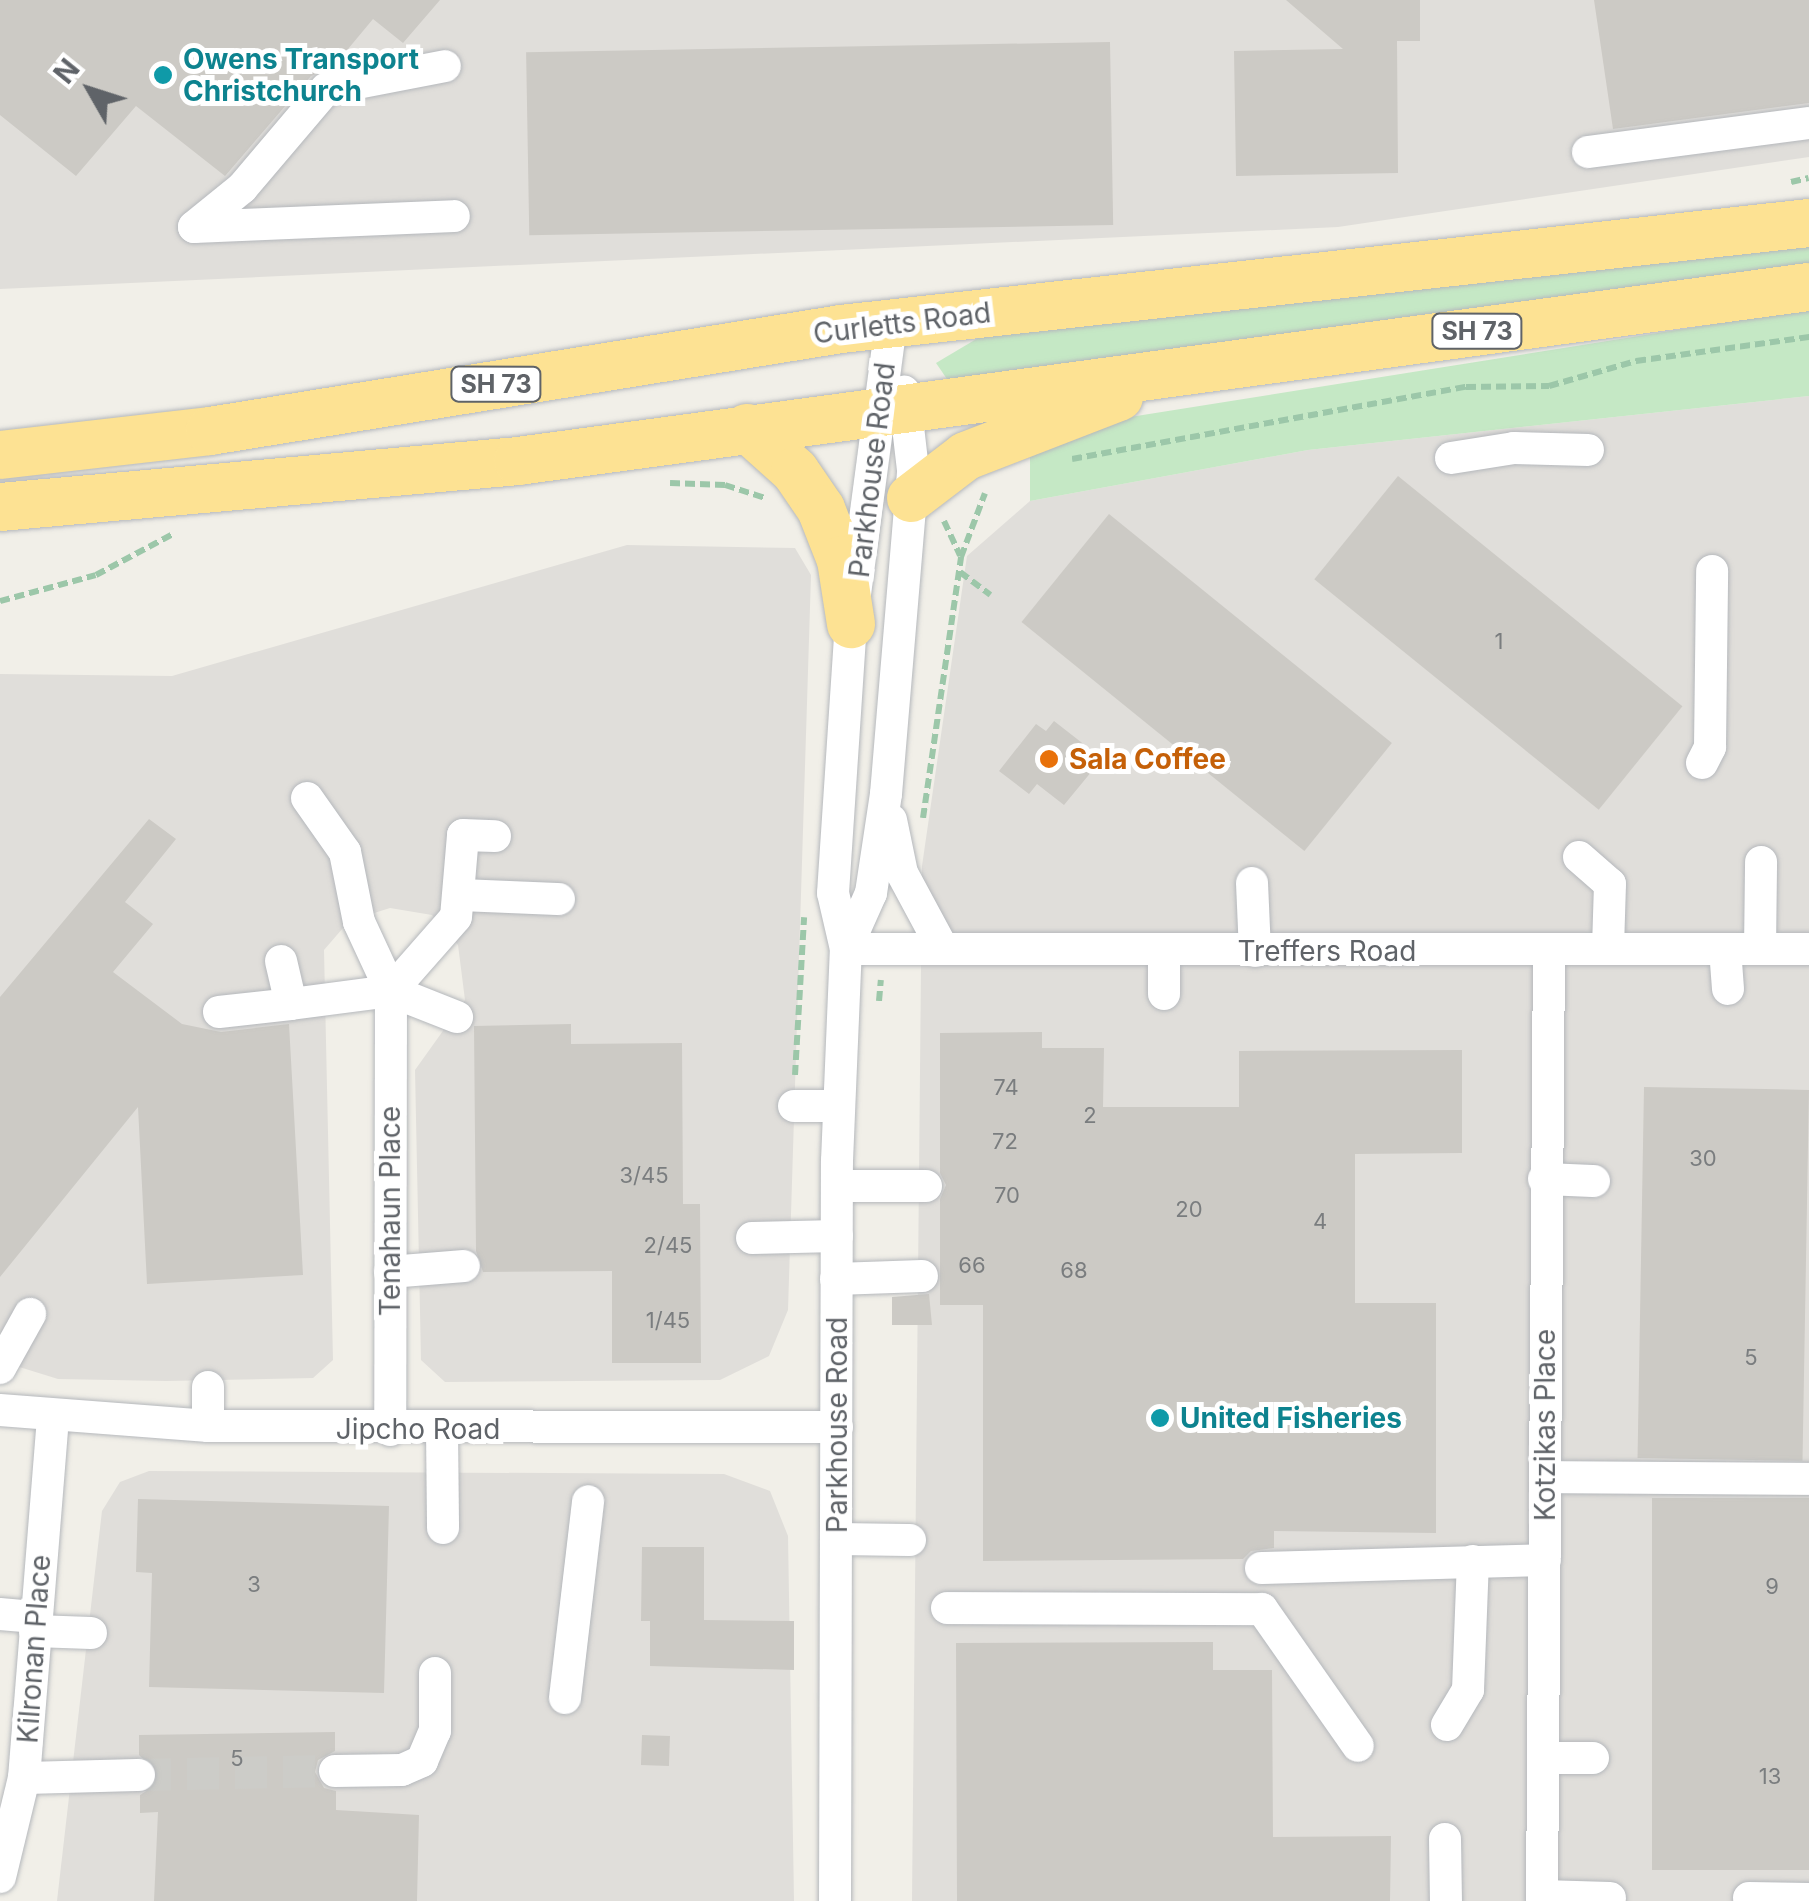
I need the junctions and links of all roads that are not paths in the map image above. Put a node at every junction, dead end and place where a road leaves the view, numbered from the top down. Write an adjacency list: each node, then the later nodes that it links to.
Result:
1 (446, 66): 4 (street)
2 (1809, 123): 3 (street)
3 (1588, 152)
4 (454, 216)
5 (1805, 222): 7 (highway, Curletts Road / SH 73)
6 (1809, 287): 8 (highway, SH 73)
7 (891, 323): 9 (street, Parkhouse Road); 12 (highway, Curletts Road / SH 73)
8 (1187, 369): 9 (highway, SH 73); 14 (highway)
9 (894, 409): 10 (highway, SH 73); 14 (street, Parkhouse Road); 17 (street, Parkhouse Road)
10 (747, 428): 15 (highway, SH 73); 17 (highway)
11 (1588, 450): 13 (street)
12 (0, 455)
13 (1451, 458)
14 (911, 498): 19 (street, Parkhouse Road)
15 (0, 507)
16 (1712, 571): 18 (street)
17 (851, 624): 28 (street, Parkhouse Road)
18 (1702, 762)
19 (886, 794): 27 (street); 28 (street, Parkhouse Road)
20 (308, 798): 38 (street)
21 (495, 836): 25 (street)
22 (1578, 858): 29 (street)
23 (1761, 862): 31 (street)
24 (1252, 883): 35 (street)
25 (460, 895): 26 (street); 38 (street)
26 (559, 898)
27 (943, 948): 28 (street, Treffers Road); 33 (street, Treffers Road)
28 (846, 949): 44 (street, Parkhouse Road)
29 (1608, 949): 30 (street, Treffers Road); 34 (street, Treffers Road)
30 (1726, 949): 31 (street, Treffers Road); 37 (street)
31 (1760, 949): 32 (street, Treffers Road)
32 (1809, 949)
33 (1164, 950): 35 (street, Treffers Road); 39 (street)
34 (1549, 950): 35 (street, Treffers Road); 45 (street, Kotzikas Place)
35 (1255, 951)
36 (282, 961): 40 (street)
37 (1728, 989)
38 (391, 991): 40 (street); 42 (street); 52 (street, Tenahaun Place)
39 (1164, 994)
40 (291, 1004): 41 (street)
41 (219, 1012)
42 (457, 1017)
43 (794, 1106): 44 (street)
44 (838, 1106): 47 (street, Parkhouse Road)
45 (1544, 1180): 46 (street); 64 (street, Kotzikas Place)
46 (1594, 1181)
47 (837, 1186): 48 (street); 49 (street, Parkhouse Road)
48 (926, 1186)
49 (837, 1236): 50 (street); 54 (street, Parkhouse Road)
50 (752, 1238)
51 (464, 1266): 52 (street)
52 (390, 1272): 62 (street, Tenahaun Place)
53 (922, 1276): 54 (street)
54 (836, 1279): 61 (street, Parkhouse Road)
55 (30, 1314): 56 (street)
56 (0, 1368)
57 (208, 1387): 60 (street)
58 (0, 1410): 59 (street, Jipcho Road)
59 (53, 1418): 60 (street, Jipcho Road); 75 (street, Kilronan Place)
60 (208, 1426): 62 (street, Jipcho Road)
61 (837, 1428): 63 (street, Jipcho Road); 68 (street, Parkhouse Road)
62 (390, 1430): 63 (street, Jipcho Road)
63 (442, 1430): 67 (street)
64 (1545, 1476): 65 (street); 70 (street, Kotzikas Place)
65 (1809, 1478)
66 (588, 1501): 78 (street)
67 (444, 1528)
68 (836, 1539): 69 (street); 92 (street, Parkhouse Road)
69 (910, 1540)
70 (1544, 1560): 71 (street); 81 (street, Kotzikas Place)
71 (1473, 1561): 72 (street); 79 (street)
72 (1261, 1568)
73 (947, 1608): 80 (street)
74 (0, 1614): 75 (street)
75 (36, 1624): 76 (street); 85 (street, Kilronan Place)
76 (91, 1633)
77 (435, 1673): 83 (street)
78 (565, 1698)
79 (1447, 1725)
80 (1358, 1746)
81 (1543, 1758): 82 (street); 88 (street, Kotzikas Place)
82 (1593, 1758)
83 (336, 1771)
84 (140, 1775): 85 (street)
85 (24, 1778): 87 (street, Kilronan Place)
86 (1445, 1838): 93 (street)
87 (0, 1877)
88 (1542, 1898): 89 (street)
89 (1610, 1898)
90 (1749, 1898): 91 (street)
91 (1809, 1899)
92 (836, 1901)
93 (1446, 1901)

